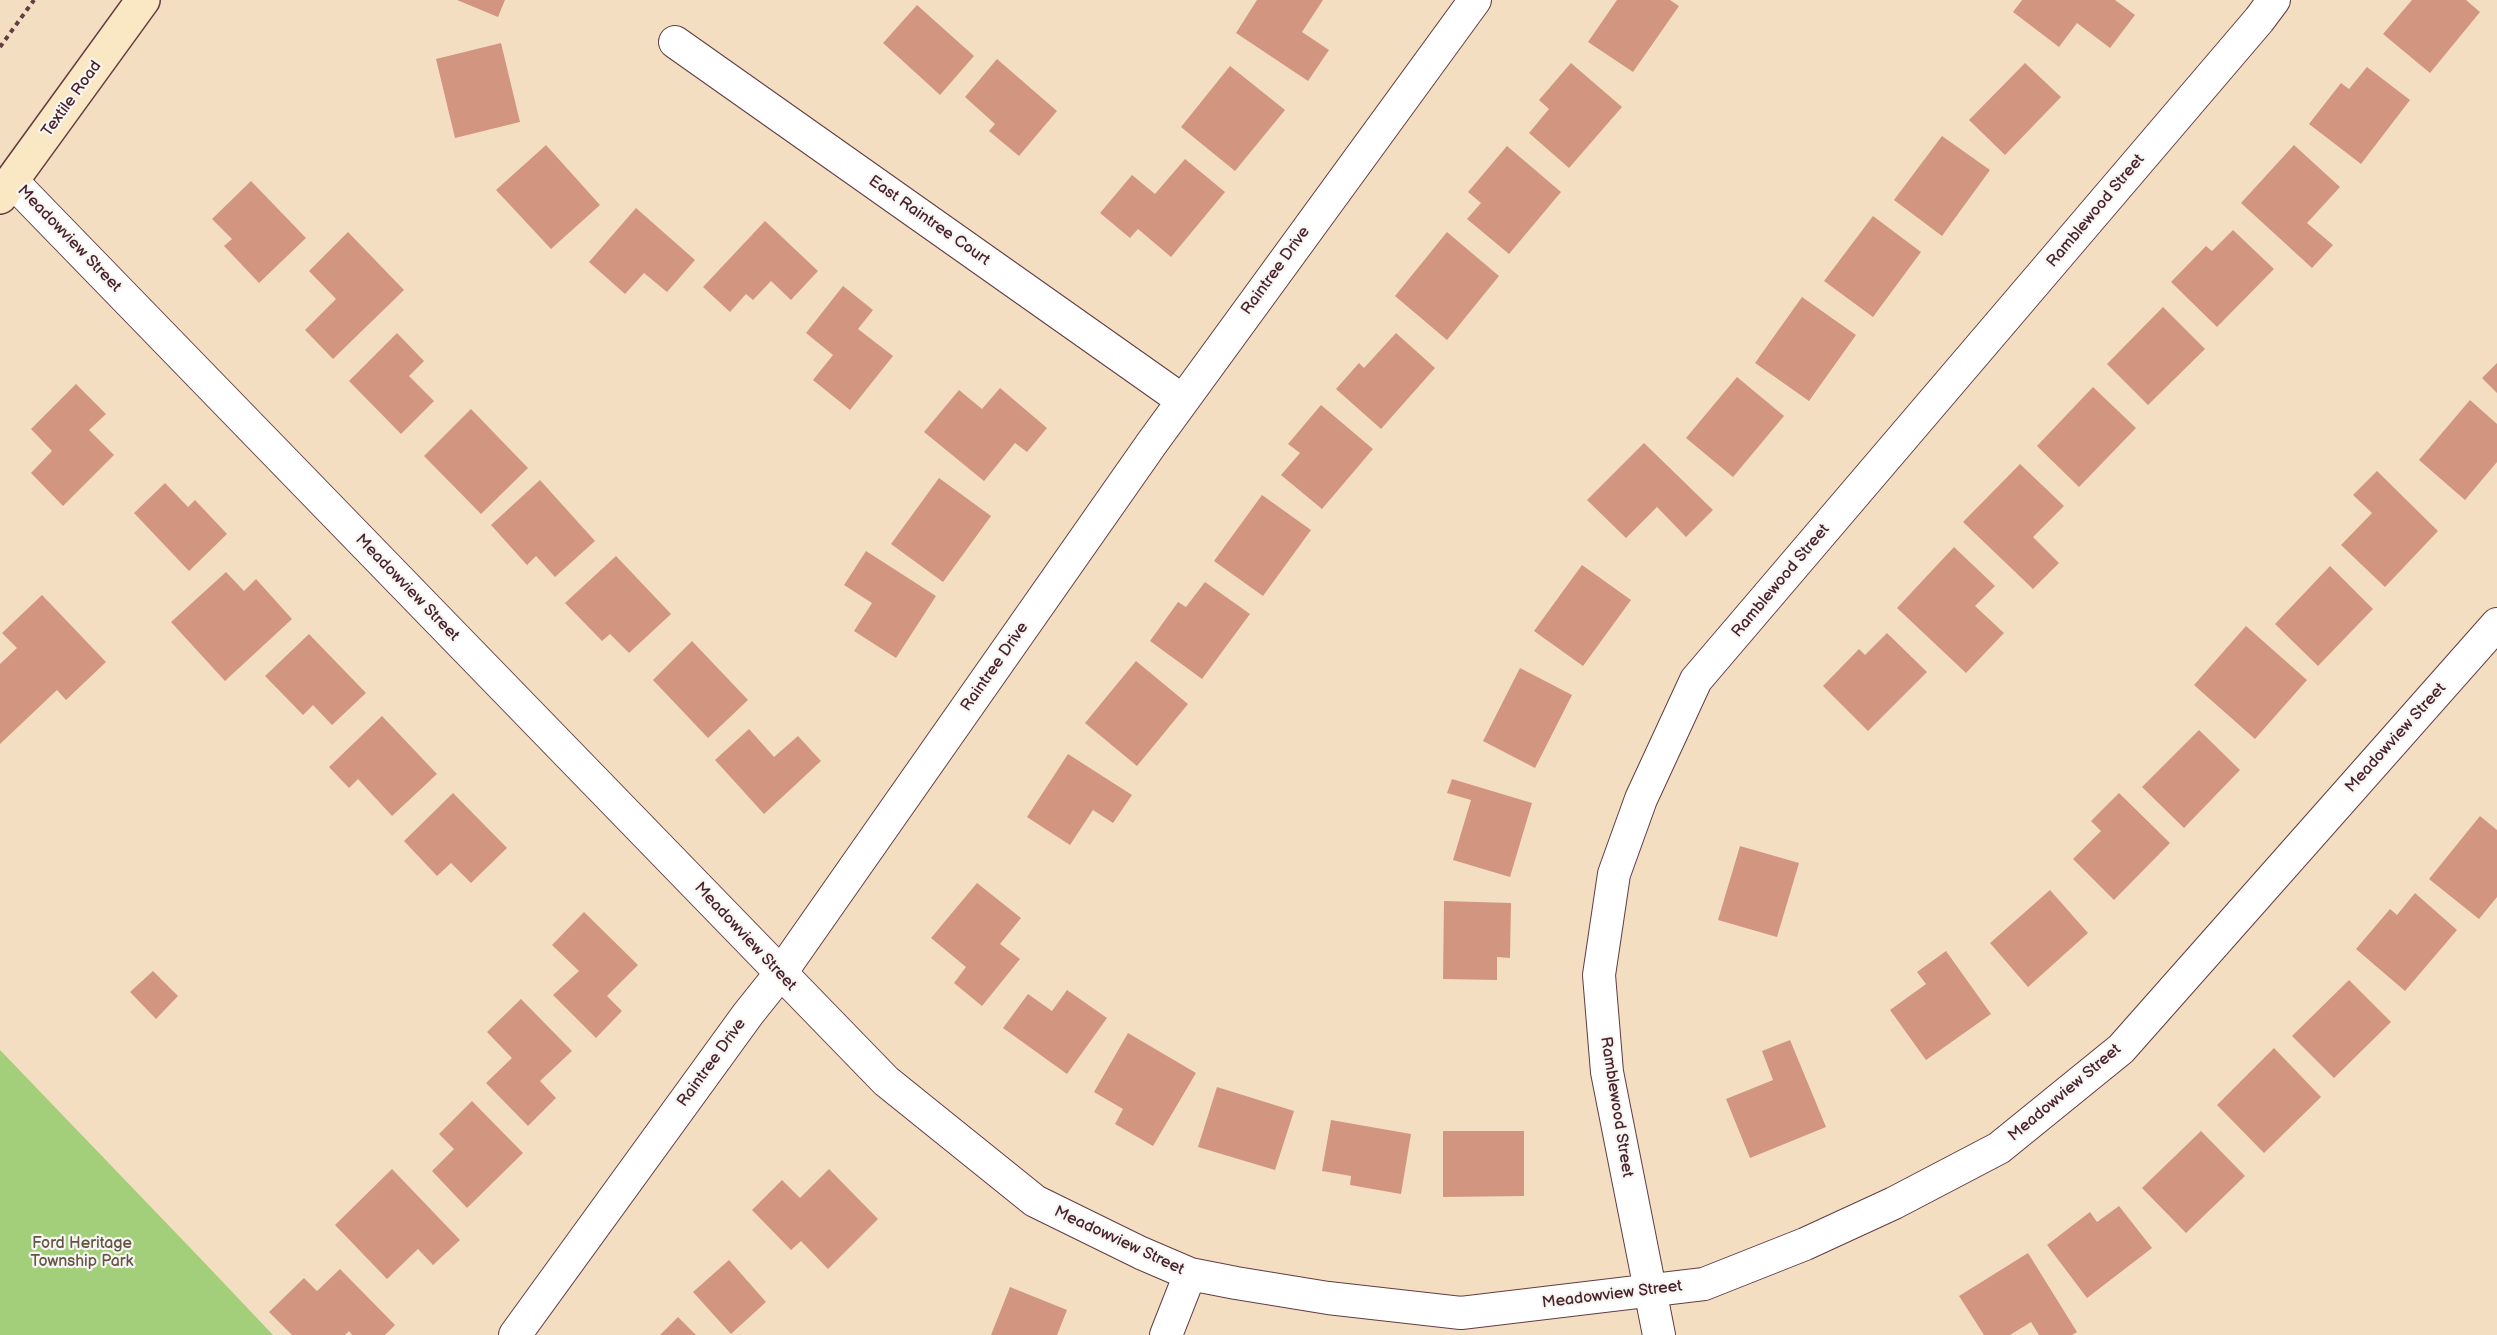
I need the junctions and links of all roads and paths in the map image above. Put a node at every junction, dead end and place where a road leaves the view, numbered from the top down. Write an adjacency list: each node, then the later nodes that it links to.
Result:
1 (34, 0): 6 (path)
2 (143, 0): 7 (main road, Textile Road)
3 (1475, 0): 8 (street, Raintree Drive)
4 (2274, 0): 12 (street, Ramblewood Street)
5 (675, 42): 8 (street, East Raintree Court)
6 (0, 47)
7 (6, 189): 10 (street, Meadowview Street)
8 (1182, 400): 10 (street, Raintree Drive)
9 (2497, 624): 12 (street, Meadowview Street)
10 (780, 974): 11 (street, Meadowview Street); 13 (street, Raintree Drive)
11 (1190, 1274): 12 (street, Meadowview Street); 14 (street)
12 (1650, 1290): 15 (street, Ramblewood Street)
13 (515, 1335)
14 (1167, 1335)
15 (1659, 1335)

